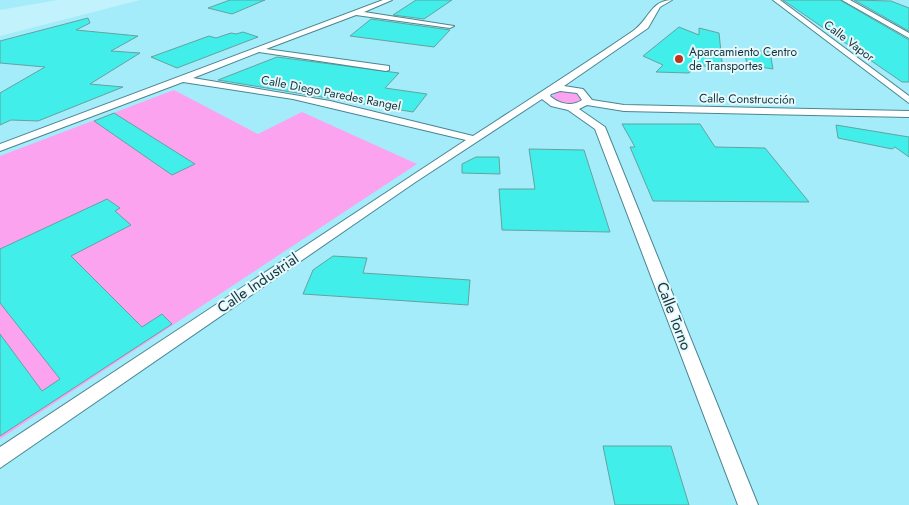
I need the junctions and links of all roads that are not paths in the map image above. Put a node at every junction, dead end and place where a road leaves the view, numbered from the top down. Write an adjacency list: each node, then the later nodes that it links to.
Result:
1 (389, 0): 5 (street)
2 (669, 0): 10 (street, Calle Industrial)
3 (776, 0): 14 (street, Calle Vapor)
4 (845, 0): 7 (street)
5 (356, 13): 6 (street); 8 (street)
6 (450, 26)
7 (909, 36)
8 (260, 50): 9 (street); 11 (street)
9 (386, 68)
10 (580, 70): 12 (street, Calle Industrial); 13 (street)
11 (182, 79): 21 (street, Calle Diego Paredes Rangel); 22 (street)
12 (551, 90): 13 (street, Calle Construcción); 15 (street); 18 (street, Calle Industrial)
13 (584, 98): 16 (street); 17 (street, Calle Construcción)
14 (909, 100)
15 (555, 105): 16 (street, Calle Industrial); 18 (street, Calle Industrial)
16 (570, 107): 20 (street)
17 (624, 108): 19 (street, Calle Construcción); 20 (street)
18 (517, 110): 21 (street, Calle Industrial)
19 (909, 114)
20 (600, 127): 24 (street, Calle Torno)
21 (474, 139): 23 (street, Calle Industrial)
22 (0, 148)
23 (0, 458)
24 (748, 505)

